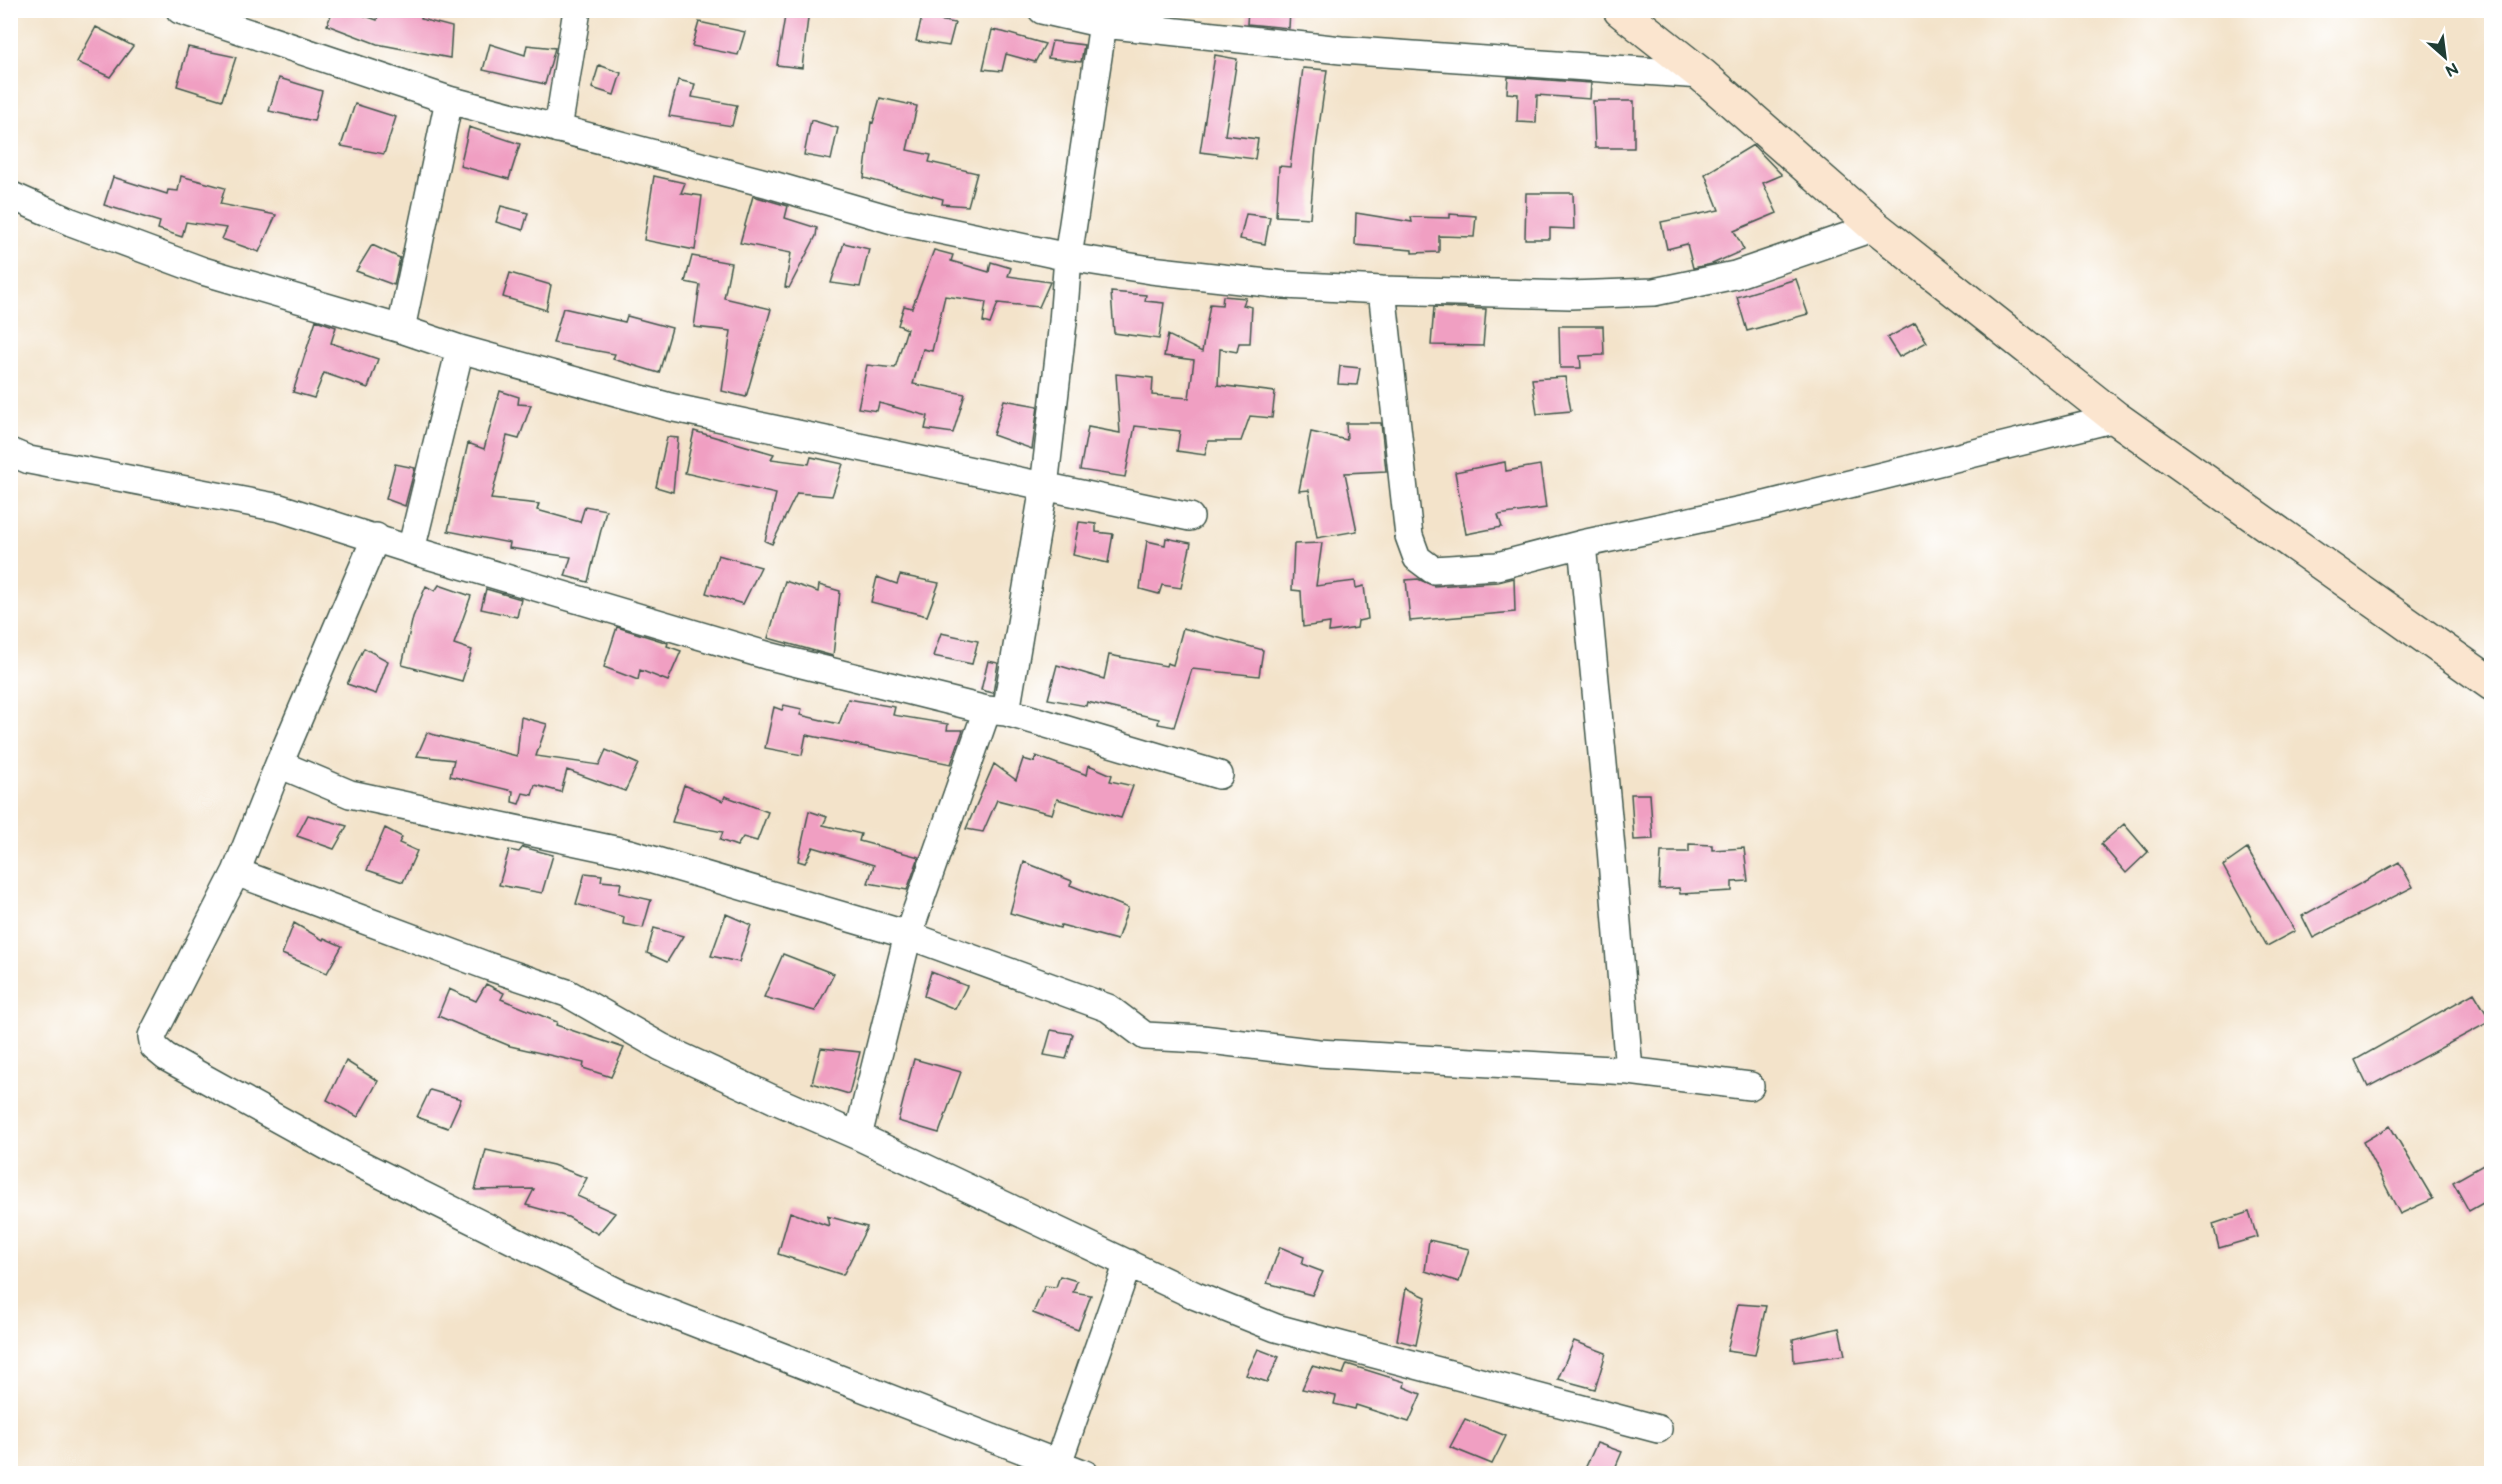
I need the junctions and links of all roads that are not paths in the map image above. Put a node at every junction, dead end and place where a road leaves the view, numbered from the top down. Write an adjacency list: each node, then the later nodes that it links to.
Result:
1 (180, 10): 7 (street)
2 (577, 10): 8 (street)
3 (1042, 10): 5 (street)
4 (1620, 10): 6 (street)
5 (1104, 17): 6 (street); 11 (street)
6 (1702, 75): 10 (street)
7 (449, 100): 8 (street); 13 (street)
8 (558, 129): 11 (street)
9 (10, 195): 13 (street)
10 (1875, 227): 12 (street); 15 (street)
11 (1068, 257): 12 (street); 17 (street)
12 (1382, 290): 20 (street)
13 (401, 329): 14 (street)
14 (460, 349): 17 (street); 21 (street)
15 (2116, 418): 20 (street); 22 (street)
16 (10, 452): 19 (street)
17 (1044, 486): 18 (street); 23 (street)
18 (1190, 517)
19 (376, 537): 21 (street); 24 (street)
20 (1582, 544): 28 (street)
21 (411, 550): 23 (street)
22 (2492, 684)
23 (996, 711): 25 (street); 27 (street)
24 (279, 764): 26 (street); 27 (street)
25 (1219, 775)
26 (236, 872): 30 (street); 33 (street)
27 (908, 935): 28 (street); 30 (street)
28 (1629, 1071): 29 (street)
29 (1750, 1086)
30 (858, 1136): 31 (street)
31 (1128, 1263): 32 (street); 33 (street)
32 (1658, 1429)
33 (1058, 1463): 34 (street)
34 (1085, 1473)

